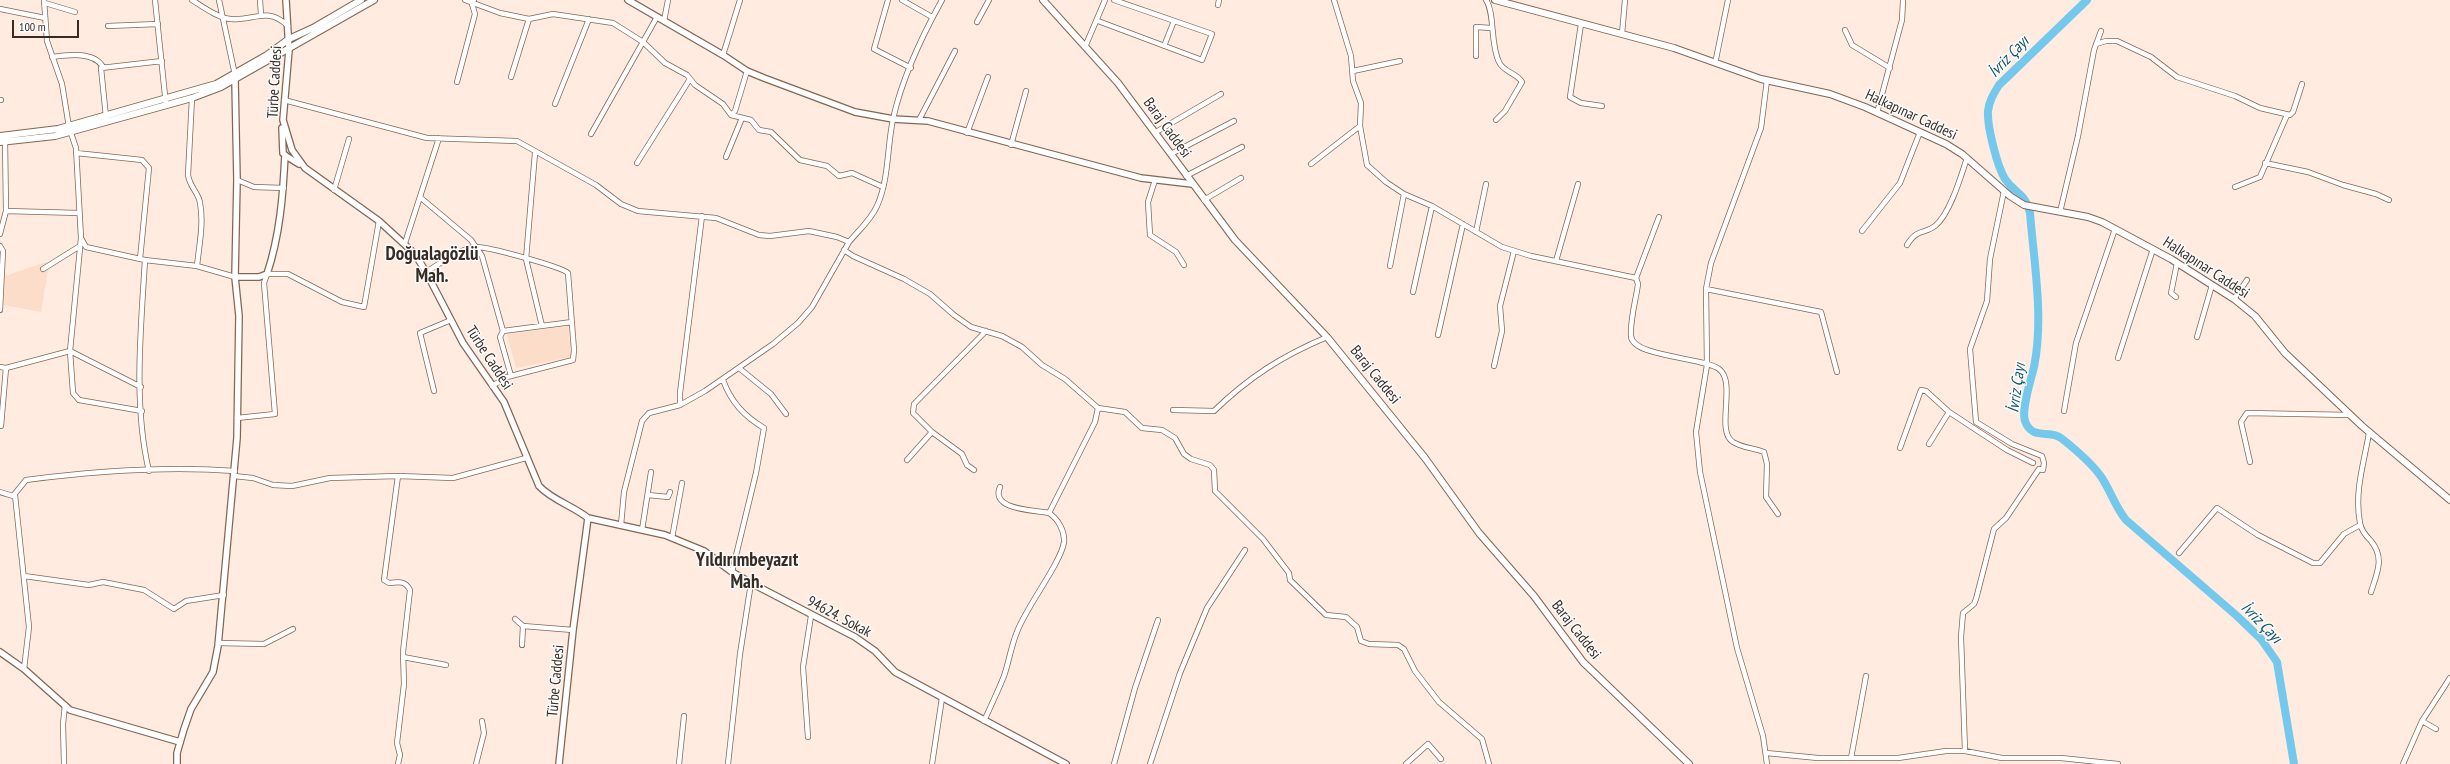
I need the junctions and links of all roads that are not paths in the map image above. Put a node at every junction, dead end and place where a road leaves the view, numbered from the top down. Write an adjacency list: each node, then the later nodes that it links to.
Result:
1 (155, 0): 40 (street)
2 (192, 0): 30 (street)
3 (219, 0): 30 (street)
4 (260, 0): 29 (street)
5 (286, 0): 43 (street, Türbe Caddesi)
6 (361, 0): 48 (main road)
7 (374, 0): 53 (main road)
8 (465, 0): 26 (street)
9 (628, 0): 31 (street)
10 (668, 0): 36 (street)
11 (740, 0): 55 (street)
12 (888, 0): 62 (street)
13 (902, 0): 32 (street)
14 (942, 0): 32 (street)
15 (989, 0): 39 (street)
16 (1043, 0): 52 (main road, Baraj Caddesi)
17 (1105, 0): 37 (street)
18 (1114, 0): 38 (street)
19 (1334, 0): 64 (street)
20 (1486, 0): 44 (street)
21 (1495, 0): 41 (main road, Halkapınar Caddesi)
22 (1625, 0): 47 (street)
23 (1728, 0): 58 (street)
24 (1903, 0): 63 (street)
25 (45, 1): 28 (street); 33 (street)
26 (473, 2): 34 (street); 71 (street)
27 (0, 9): 33 (street)
28 (75, 12)
29 (262, 15): 30 (street); 43 (street)
30 (223, 17): 66 (street)
31 (657, 17): 36 (street); 49 (street)
32 (932, 17): 62 (street)
33 (45, 18): 57 (street)
34 (529, 19): 35 (street); 67 (street)
35 (589, 19): 49 (street); 78 (street)
36 (664, 21): 55 (street)
37 (1098, 21): 51 (street); 52 (street)
38 (1174, 21): 51 (street); 51 (street)
39 (977, 22)
40 (158, 24): 42 (street); 59 (street)
41 (1581, 24): 47 (main road, Halkapınar Caddesi); 79 (street)
42 (108, 26)
43 (288, 26): 48 (street, Türbe Caddesi)
44 (1491, 28): 56 (street); 88 (street)
45 (1845, 30): 63 (street)
46 (2101, 31): 50 (street)
47 (1622, 34): 70 (main road, Halkapınar Caddesi)
48 (289, 39): 53 (street, Türbe Caddesi); 66 (main road)
49 (643, 42): 69 (street); 95 (street)
50 (2096, 44): 82 (street); 130 (street)
51 (1164, 46)
52 (1085, 47): 92 (main road, Baraj Caddesi)
53 (289, 50): 66 (main road); 76 (street, Türbe Caddesi)
54 (955, 51): 87 (street)
55 (723, 55): 65 (street)
56 (1476, 56)
57 (52, 57): 61 (street); 91 (street)
58 (1716, 59)
59 (162, 61): 61 (street); 77 (street)
60 (1400, 61): 64 (street)
61 (103, 67): 83 (street)
62 (911, 68): 85 (street)
63 (1890, 68): 80 (street)
64 (1353, 71): 90 (street)
65 (747, 72): 81 (street); 85 (street)
66 (235, 77): 75 (main road); 77 (main road); 114 (street)
67 (511, 77)
68 (988, 77): 94 (street)
69 (690, 79): 81 (street); 108 (street)
70 (1767, 80): 80 (main road, Halkapınar Caddesi); 165 (street)
71 (457, 82)
72 (2302, 84): 82 (street)
73 (1026, 90): 99 (street)
74 (1221, 94): 92 (street)
75 (192, 98): 77 (main road); 156 (street)
76 (284, 100): 86 (street, Türbe Caddesi); 96 (street)
77 (167, 102): 83 (main road); 91 (main road)
78 (555, 104)
79 (1602, 106)
80 (1877, 113): 93 (main road, Halkapınar Caddesi)
81 (731, 115): 84 (street)
82 (2287, 115): 109 (street)
83 (106, 117): 91 (main road)
84 (742, 118): 106 (street); 119 (street)
85 (893, 119): 87 (street); 119 (street)
86 (283, 120): 101 (street, Türbe Caddesi); 105 (street)
87 (919, 120): 94 (street)
88 (1496, 120)
89 (1234, 121): 104 (street)
90 (1360, 126): 110 (street); 124 (street)
91 (70, 129): 97 (main road); 102 (street)
92 (1156, 132): 104 (main road, Baraj Caddesi)
93 (1920, 132): 107 (main road, Halkapınar Caddesi); 137 (street)
94 (967, 133): 99 (street)
95 (590, 134)
96 (440, 138): 103 (street); 125 (street)
97 (2, 139): 129 (street)
98 (349, 139): 122 (street)
99 (1011, 145): 115 (street)
100 (1242, 147): 112 (street)
101 (292, 150): 105 (street); 111 (street, Türbe Caddesi)
102 (76, 153): 131 (street); 150 (street)
103 (535, 153): 132 (street); 151 (street)
104 (1172, 154): 112 (main road, Baraj Caddesi)
105 (285, 155): 111 (street); 121 (street)
106 (726, 157)
107 (1967, 158): 123 (main road, Halkapınar Caddesi); 143 (street)
108 (637, 163)
109 (2265, 163): 120 (street); 127 (street)
110 (1311, 164)
111 (301, 165): 122 (street, Türbe Caddesi)
112 (1186, 176): 116 (main road, Baraj Caddesi)
113 (1241, 178): 126 (street)
114 (237, 180): 121 (street); 161 (street)
115 (1155, 180): 116 (street); 155 (street)
116 (1192, 184): 126 (main road, Baraj Caddesi)
117 (1486, 184): 138 (street)
118 (1578, 184): 153 (street)
119 (883, 186): 141 (street)
120 (2235, 187)
121 (284, 188): 160 (street)
122 (334, 190): 134 (street, Türbe Caddesi)
123 (2004, 191): 130 (main road, Halkapınar Caddesi); 201 (street)
124 (1404, 194): 128 (street); 157 (street)
125 (421, 198): 142 (street); 146 (street)
126 (1204, 200): 177 (main road, Baraj Caddesi)
127 (2389, 200)
128 (1432, 206): 135 (street); 166 (street)
129 (6, 211): 131 (street); 139 (street)
130 (2060, 212): 136 (main road, Halkapınar Caddesi)
131 (79, 213): 140 (street)
132 (702, 216): 141 (street); 192 (street)
133 (1659, 217): 162 (street)
134 (379, 221): 142 (street, Türbe Caddesi); 160 (street)
135 (1463, 224): 138 (street); 176 (street)
136 (2115, 229): 147 (main road, Halkapınar Caddesi); 196 (street)
137 (1862, 231)
138 (1476, 232): 149 (street)
139 (0, 234)
140 (81, 238): 145 (street); 150 (street)
141 (848, 242): 148 (street)
142 (405, 243): 159 (street, Türbe Caddesi)
143 (1907, 244)
144 (0, 246): 169 (street)
145 (80, 246): 158 (street); 179 (street)
146 (476, 247): 151 (street); 159 (street); 174 (street)
147 (2153, 249): 154 (main road, Halkapınar Caddesi); 180 (street)
148 (844, 250): 175 (street); 185 (street)
149 (1514, 251): 153 (street); 182 (street)
150 (140, 259): 152 (street)
151 (526, 259): 172 (street); 173 (street)
152 (145, 260): 156 (street); 190 (street)
153 (1556, 261): 162 (street)
154 (2177, 263): 164 (main road, Halkapınar Caddesi); 167 (street)
155 (1184, 264)
156 (197, 266): 161 (street)
157 (1390, 266)
158 (43, 269)
159 (426, 272): 171 (street, Türbe Caddesi)
160 (267, 274): 161 (street); 200 (street)
161 (235, 277): 200 (street)
162 (1636, 278): 181 (street)
163 (2247, 280): 168 (street)
164 (2212, 285): 168 (main road, Halkapınar Caddesi); 178 (street)
165 (1706, 289): 181 (street); 186 (street)
166 (1413, 292)
167 (2176, 297)
168 (2234, 299): 199 (main road, Halkapınar Caddesi)
169 (1, 301): 170 (street)
170 (0, 310)
171 (451, 320): 189 (street, Türbe Caddesi); 191 (street)
172 (572, 322): 173 (street); 187 (street)
173 (542, 326): 174 (street)
174 (503, 331): 187 (street)
175 (986, 331): 193 (street); 204 (street)
176 (1438, 335)
177 (1327, 337): 194 (street); 279 (main road, Baraj Caddesi)
178 (2197, 338)
179 (70, 351): 184 (street); 190 (street); 195 (street)
180 (2118, 358)
181 (1707, 365): 225 (street); 262 (street)
182 (1494, 366)
183 (0, 367): 184 (street)
184 (6, 368): 202 (street)
185 (739, 368): 188 (street); 198 (street)
186 (1837, 372)
187 (511, 376): 189 (street)
188 (723, 380): 192 (street); 233 (street)
189 (492, 386): 208 (street, Türbe Caddesi)
190 (141, 387): 195 (street)
191 (434, 392)
192 (680, 405): 227 (street)
193 (1098, 408): 224 (street); 278 (street)
194 (1173, 410)
195 (142, 411): 213 (street)
196 (2064, 411)
197 (1949, 412): 203 (street); 206 (street); 207 (street)
198 (786, 414)
199 (2350, 415): 205 (main road, Halkapınar Caddesi); 210 (street)
200 (237, 418): 215 (street)
201 (1976, 422): 203 (street); 261 (street)
202 (1, 426)
203 (1972, 426): 211 (street)
204 (932, 432): 209 (street); 212 (street)
205 (2369, 433): 223 (main road, Halkapınar Caddesi); 228 (street)
206 (1929, 444)
207 (1900, 448)
208 (526, 458): 216 (street); 226 (street, Türbe Caddesi)
209 (906, 460)
210 (2250, 462)
211 (2033, 463)
212 (974, 470)
213 (148, 471): 215 (street); 221 (street)
214 (651, 472): 222 (street)
215 (235, 473): 216 (street); 237 (street)
216 (398, 476): 247 (street)
217 (682, 482): 230 (street)
218 (1000, 487): 224 (street)
219 (0, 492): 221 (street)
220 (670, 492): 222 (street)
221 (16, 495): 234 (street)
222 (648, 495): 229 (street)
223 (2450, 500)
224 (1049, 513): 256 (street)
225 (1778, 514)
226 (588, 518): 227 (street, 94624. Sokak); 243 (street, Türbe Caddesi)
227 (621, 525): 229 (street, 94624. Sokak)
228 (2360, 525): 232 (street); 236 (street)
229 (642, 530): 230 (street, 94624. Sokak)
230 (672, 538): 233 (street, 94624. Sokak)
231 (1245, 550): 276 (street)
232 (2179, 553)
233 (732, 572): 235 (street, 94624. Sokak)
234 (24, 576): 237 (street); 249 (street)
235 (751, 583): 238 (street, 94624. Sokak); 272 (street)
236 (2371, 592)
237 (224, 595): 244 (street)
238 (811, 616): 252 (street, 94624. Sokak); 259 (street)
239 (515, 619): 241 (street)
240 (1158, 620): 275 (street)
241 (523, 626): 243 (street); 245 (street)
242 (293, 629): 244 (street)
243 (573, 630): 270 (street, Türbe Caddesi)
244 (218, 643): 260 (street)
245 (522, 645)
246 (0, 652): 249 (street)
247 (403, 657): 248 (street); 265 (street)
248 (446, 665)
249 (24, 669): 253 (street)
250 (1866, 676): 263 (street)
251 (2450, 678): 257 (street)
252 (942, 698): 256 (street, 94624. Sokak); 273 (street)
253 (65, 705): 260 (street); 266 (street)
254 (684, 716): 271 (street)
255 (482, 721): 269 (street)
256 (984, 721): 274 (street, 94624. Sokak)
257 (2422, 721): 258 (street); 282 (street)
258 (2436, 729)
259 (808, 737)
260 (180, 742): 267 (street)
261 (1965, 751): 263 (street); 281 (street)
262 (1766, 753): 263 (street); 280 (street)
263 (1851, 758)
264 (1441, 759): 277 (street)
265 (399, 762): 268 (street)
266 (64, 764)
267 (177, 764)
268 (404, 764)
269 (476, 764)
270 (559, 764)
271 (679, 764)
272 (728, 764)
273 (932, 764)
274 (1066, 764)
275 (1114, 764)
276 (1150, 764)
277 (1406, 764)
278 (1489, 764)
279 (1689, 764)
280 (1767, 764)
281 (2118, 764)
282 (2403, 764)

